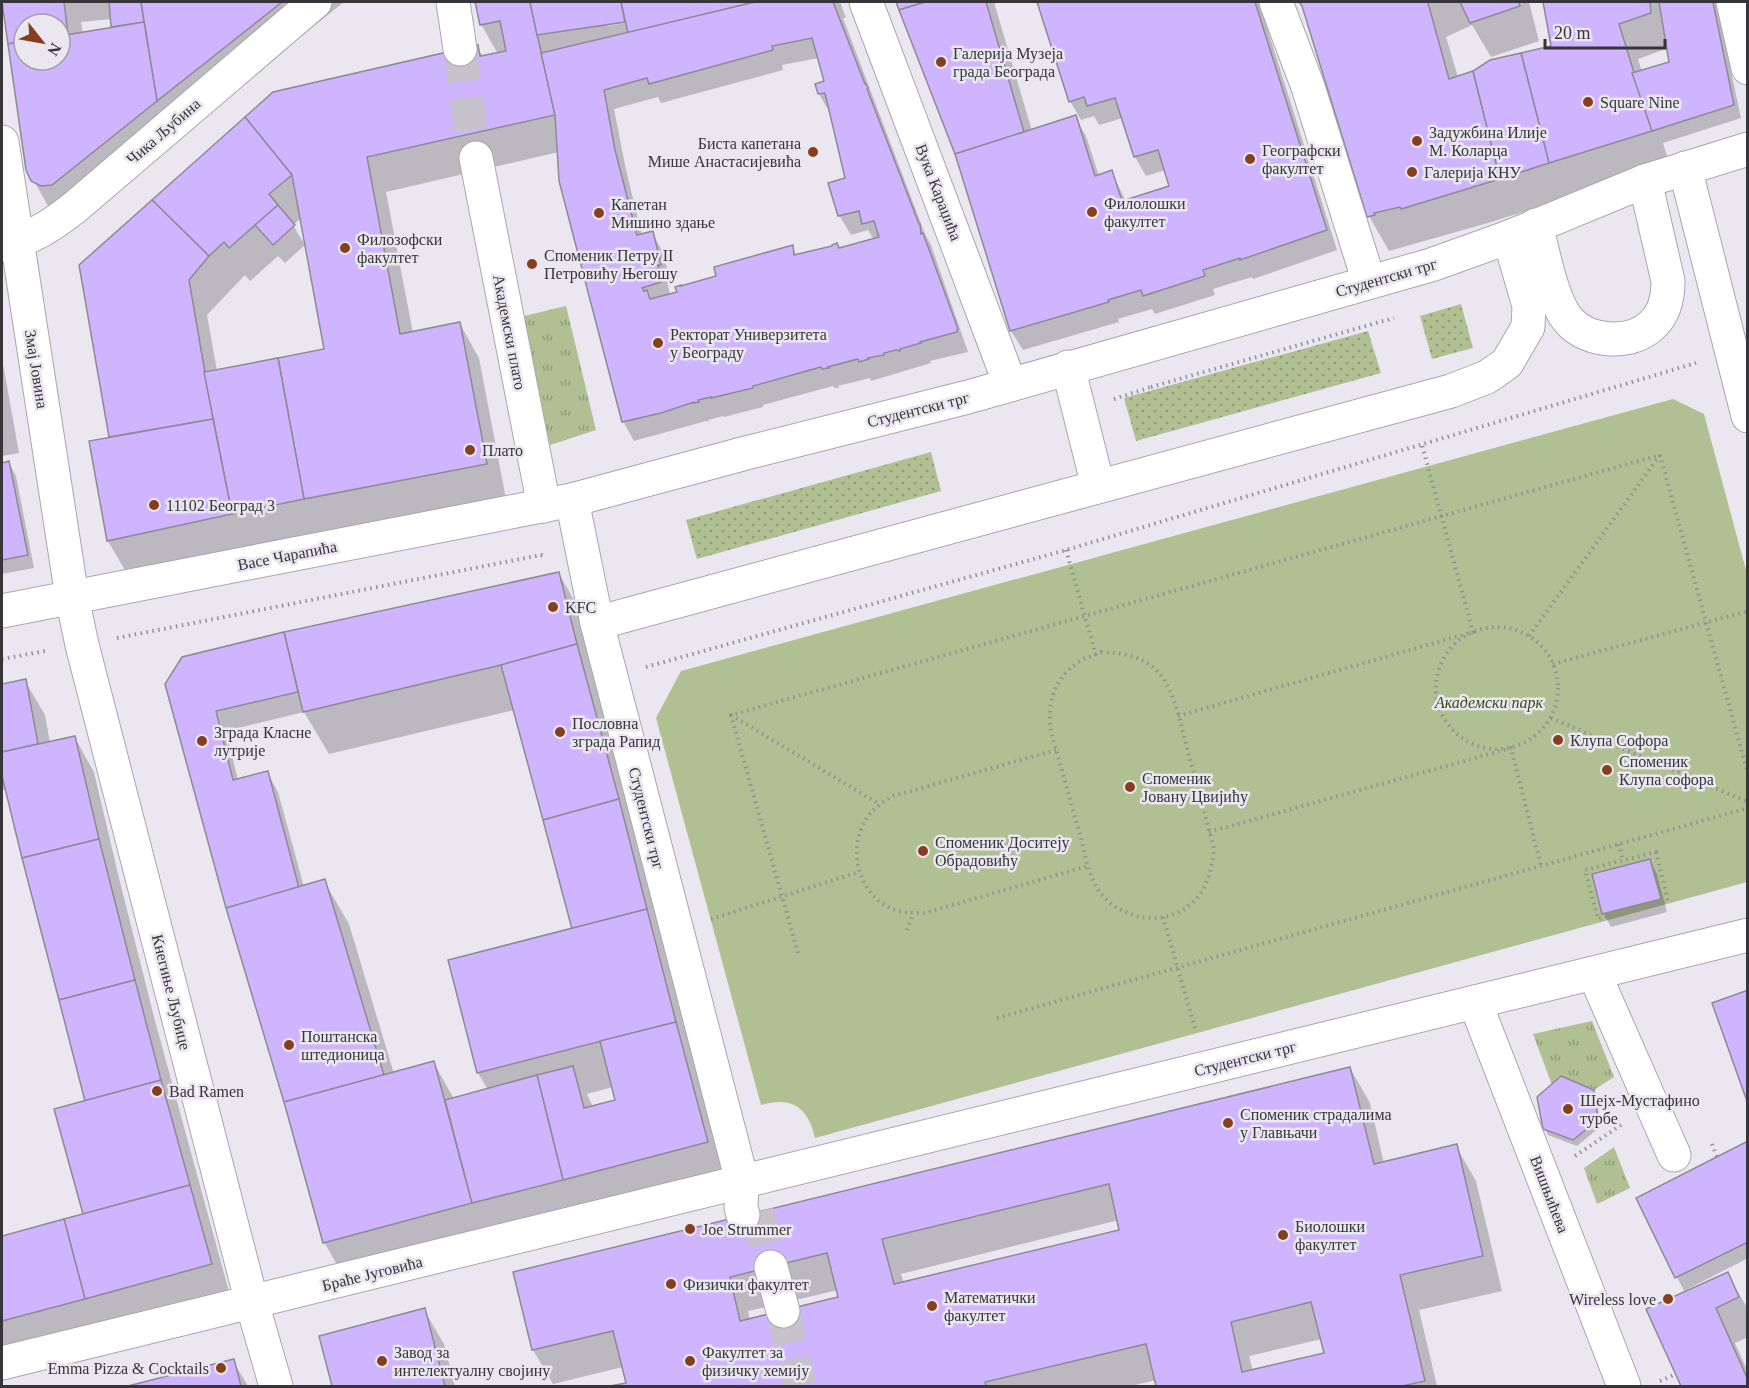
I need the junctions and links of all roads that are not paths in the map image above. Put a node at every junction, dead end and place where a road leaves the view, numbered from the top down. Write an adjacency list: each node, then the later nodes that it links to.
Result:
1 (315, 2): 14 (street, Чика Љубина)
2 (453, 2): 6 (street)
3 (866, 2): 17 (street, Вука Караџића)
4 (1276, 2): 15 (street)
5 (1733, 2): 7 (street)
6 (460, 49)
7 (1748, 68)
8 (2, 142): 14 (street, Змај Јовина)
9 (1748, 149): 11 (street, Студентски трг)
10 (476, 158): 20 (street, Академски плато)
11 (1685, 168): 12 (street, Студентски трг); 18 (street)
12 (1645, 181): 13 (street, Студентски трг); 13 (street)
13 (1522, 231): 15 (street, Студентски трг); 19 (street)
14 (9, 244): 21 (street, Змај Јовина)
15 (1369, 282): 16 (street, Студентски трг)
16 (1068, 368): 17 (street, Студентски трг); 19 (street)
17 (1010, 384): 20 (street, Студентски трг)
18 (1748, 416)
19 (1098, 486): 23 (street)
20 (558, 503): 21 (street, Васе Чарапића); 23 (street, Студентски трг)
21 (72, 597): 22 (street, Васе Чарапића); 30 (street, Кнегиње Љубице)
22 (2, 611)
23 (597, 622): 28 (street, Студентски трг)
24 (1748, 935): 25 (street, Студентски трг)
25 (1594, 973): 26 (street, Студентски трг); 27 (street)
26 (1475, 1002): 28 (street, Студентски трг); 34 (street, Вишњићева)
27 (1674, 1155)
28 (746, 1198): 30 (street, Браће Југовића)
29 (763, 1269): 31 (street)
30 (252, 1303): 32 (street, Браће Југовића); 33 (street, Кнегиње Љубице)
31 (774, 1313)
32 (2, 1363)
33 (276, 1386)
34 (1620, 1386)

